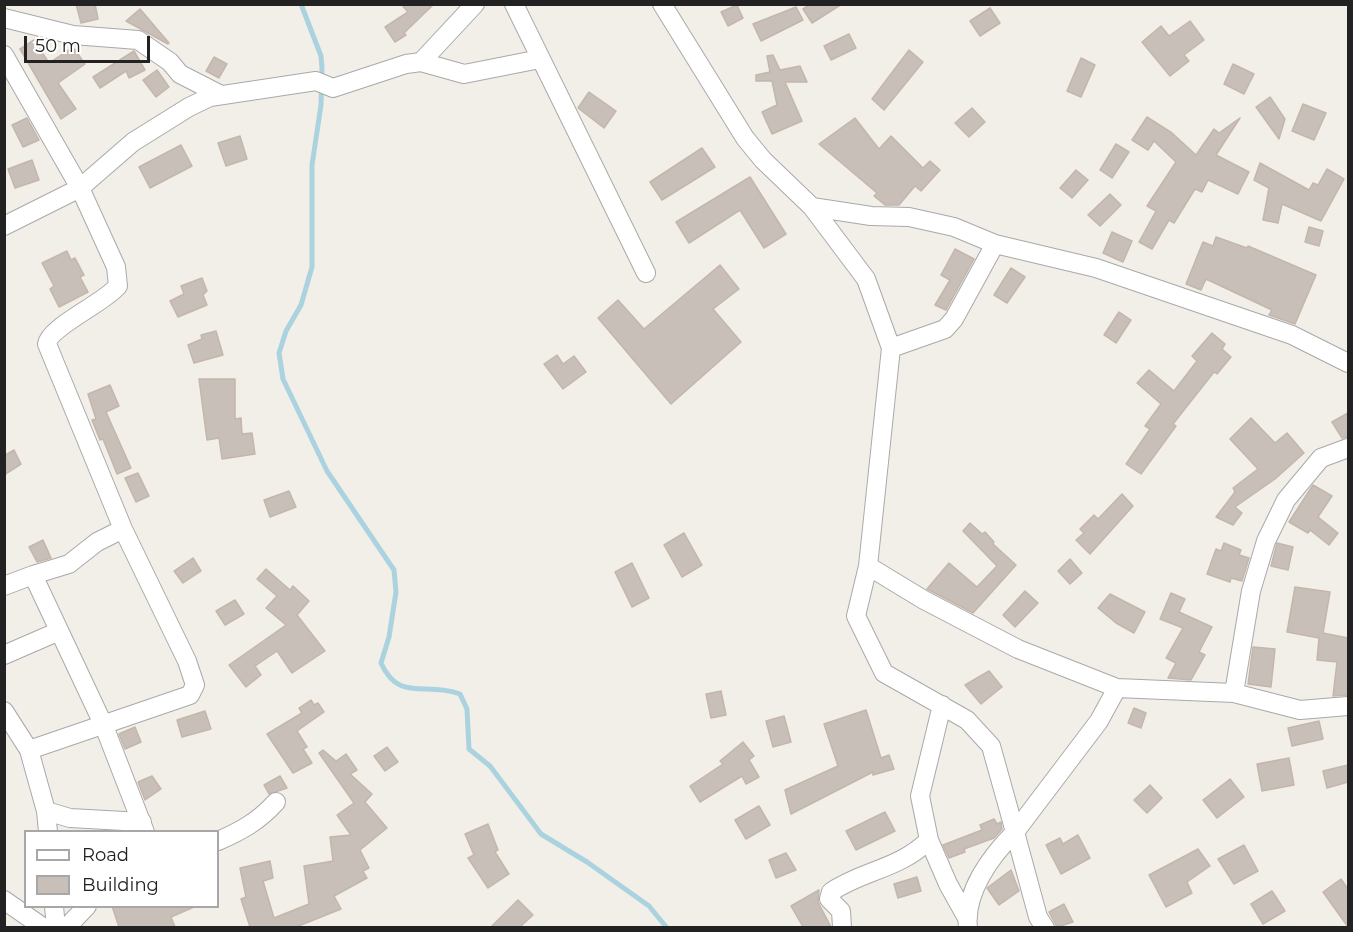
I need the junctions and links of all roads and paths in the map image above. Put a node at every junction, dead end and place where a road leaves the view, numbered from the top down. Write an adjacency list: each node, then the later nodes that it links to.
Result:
1 (475, 4): 7 (street)
2 (514, 4): 6 (street)
3 (662, 4): 10 (street)
4 (4, 18): 8 (street)
5 (4, 55): 9 (street)
6 (540, 60): 7 (street); 13 (street)
7 (421, 62): 8 (street)
8 (221, 95): 9 (street)
9 (80, 188): 11 (street); 17 (street)
10 (812, 207): 12 (street); 14 (street)
11 (4, 226)
12 (995, 244): 14 (street); 15 (street)
13 (646, 273)
14 (891, 348): 18 (street)
15 (1348, 363)
16 (1348, 448): 24 (street)
17 (123, 528): 19 (street); 28 (street)
18 (868, 566): 23 (street); 25 (street)
19 (33, 575): 20 (street); 21 (street)
20 (4, 586)
21 (57, 632): 22 (street); 28 (street)
22 (4, 655)
23 (1116, 688): 24 (street); 34 (street)
24 (1234, 693): 26 (street)
25 (942, 705): 34 (street); 35 (street)
26 (1348, 706)
27 (4, 711): 29 (street)
28 (104, 726): 29 (street); 32 (street)
29 (29, 750): 31 (street)
30 (276, 802): 36 (street)
31 (46, 811): 32 (street); 33 (street)
32 (143, 827)
33 (48, 830)
34 (1015, 832): 40 (street); 45 (street)
35 (928, 840): 40 (street); 44 (street)
36 (219, 841)
37 (4, 900): 41 (street)
38 (54, 908): 42 (street)
39 (85, 908): 43 (street)
40 (967, 923)
41 (44, 927)
42 (56, 927)
43 (66, 927)
44 (842, 927)
45 (1045, 927)

